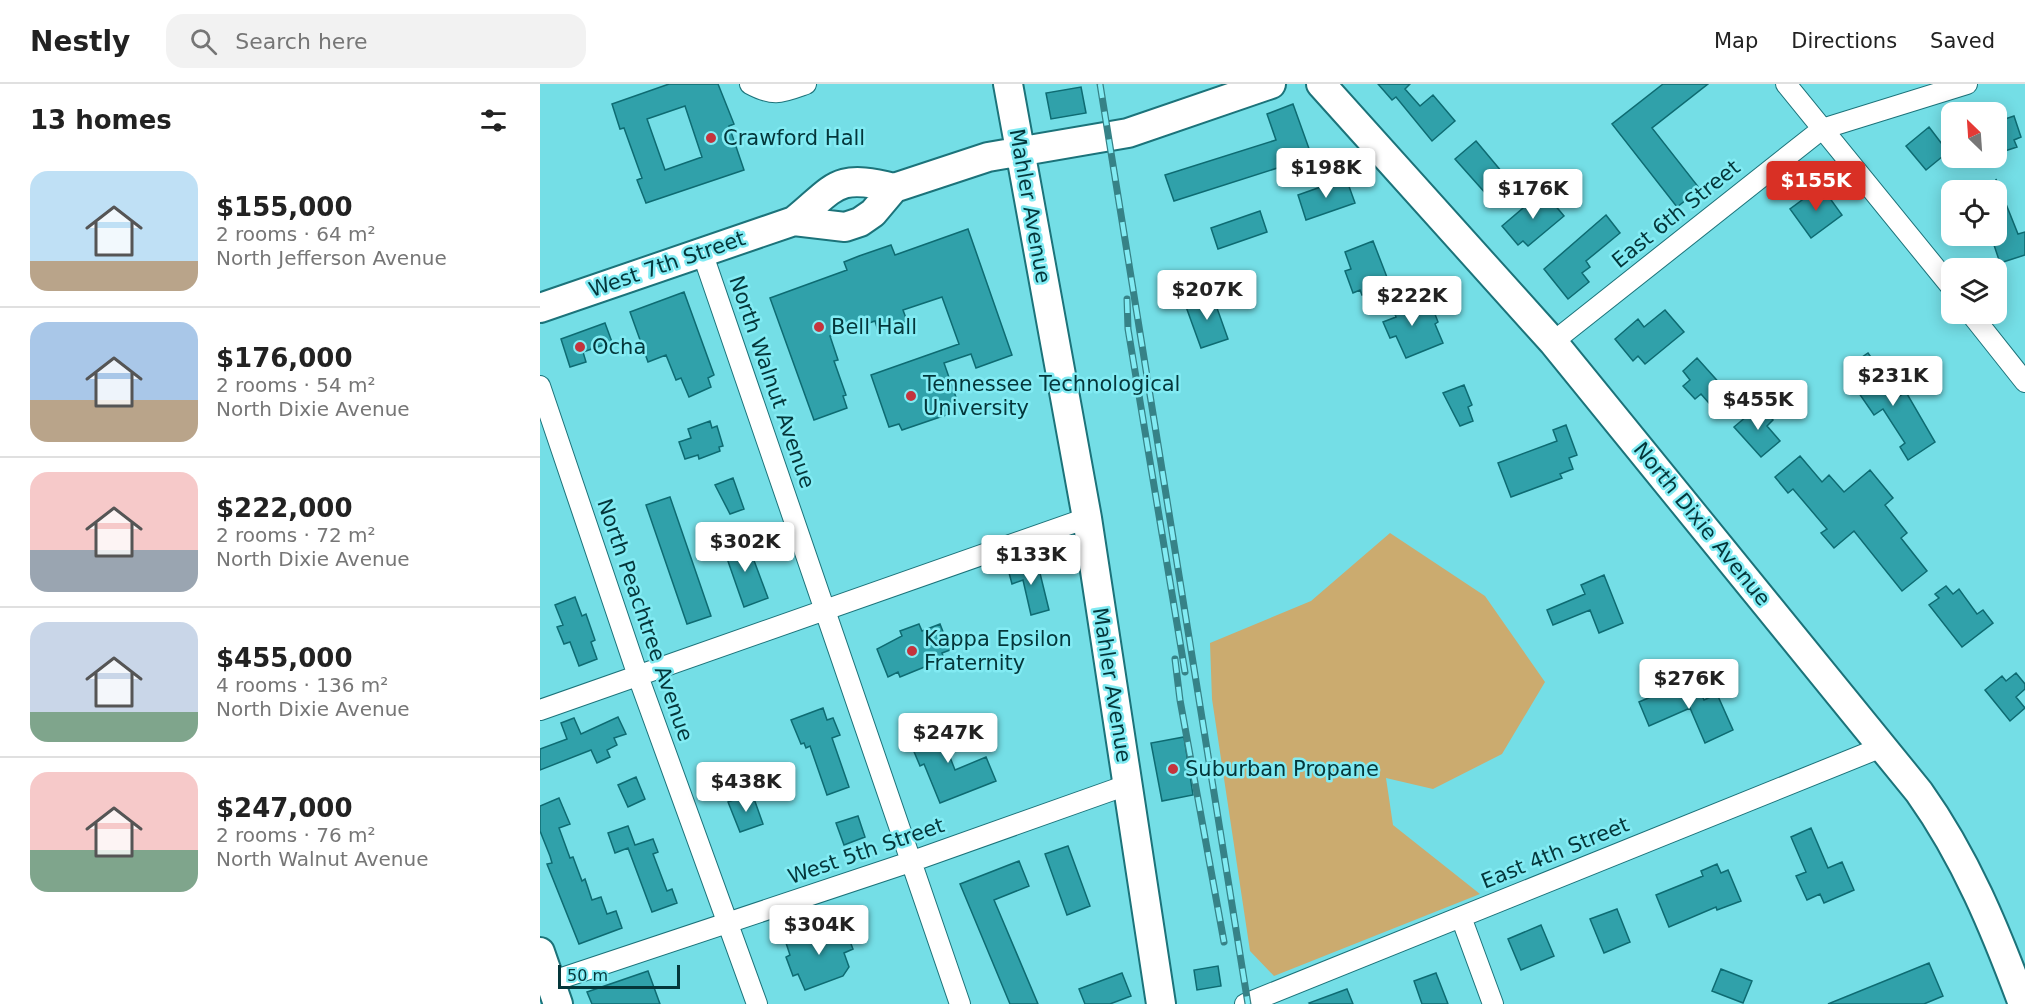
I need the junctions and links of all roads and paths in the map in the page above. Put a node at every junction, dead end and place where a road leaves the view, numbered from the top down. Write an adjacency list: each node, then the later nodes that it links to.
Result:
1 (750, 84): 2 (street)
2 (806, 84)
3 (1008, 84): 9 (street, Mahler Avenue)
4 (1271, 84): 9 (street, West 7th Street)
5 (1321, 84): 16 (street, North Dixie Avenue)
6 (1786, 84): 8 (street)
7 (1967, 84): 8 (street, East 6th Street)
8 (1822, 129): 13 (street); 16 (street, East 6th Street)
9 (1020, 151): 10 (street, West 7th Street); 19 (street, Mahler Avenue)
10 (894, 188): 11 (street, West 7th Street); 11 (street, West 7th Street)
11 (794, 221): 12 (street, West 7th Street)
12 (702, 252): 14 (street, West 7th Street); 20 (street, North Walnut Avenue)
13 (1941, 275)
14 (540, 308)
15 (1979, 324): 17 (street)
16 (1553, 342): 23 (street, North Dixie Avenue)
17 (2025, 382)
18 (540, 386): 21 (street, North Peachtree Avenue)
19 (1087, 518): 20 (street); 24 (street, Mahler Avenue)
20 (826, 611): 21 (street); 25 (street, North Walnut Avenue)
21 (638, 676): 22 (street); 27 (street, North Peachtree Avenue)
22 (540, 710)
23 (1882, 747): 26 (street, East 4th Street); 29 (street, North Dixie Avenue)
24 (1127, 785): 25 (street, West 5th Street); 33 (street, Mahler Avenue)
25 (913, 861): 27 (street, West 5th Street); 32 (street, North Walnut Avenue)
26 (1461, 917): 34 (street, East 4th Street); 35 (street)
27 (726, 923): 30 (street, West 5th Street); 31 (street, North Peachtree Avenue)
28 (540, 952): 30 (street)
29 (2021, 987)
30 (554, 993)
31 (757, 1004)
32 (960, 1004)
33 (1161, 1004)
34 (1245, 1004)
35 (1493, 1004)

